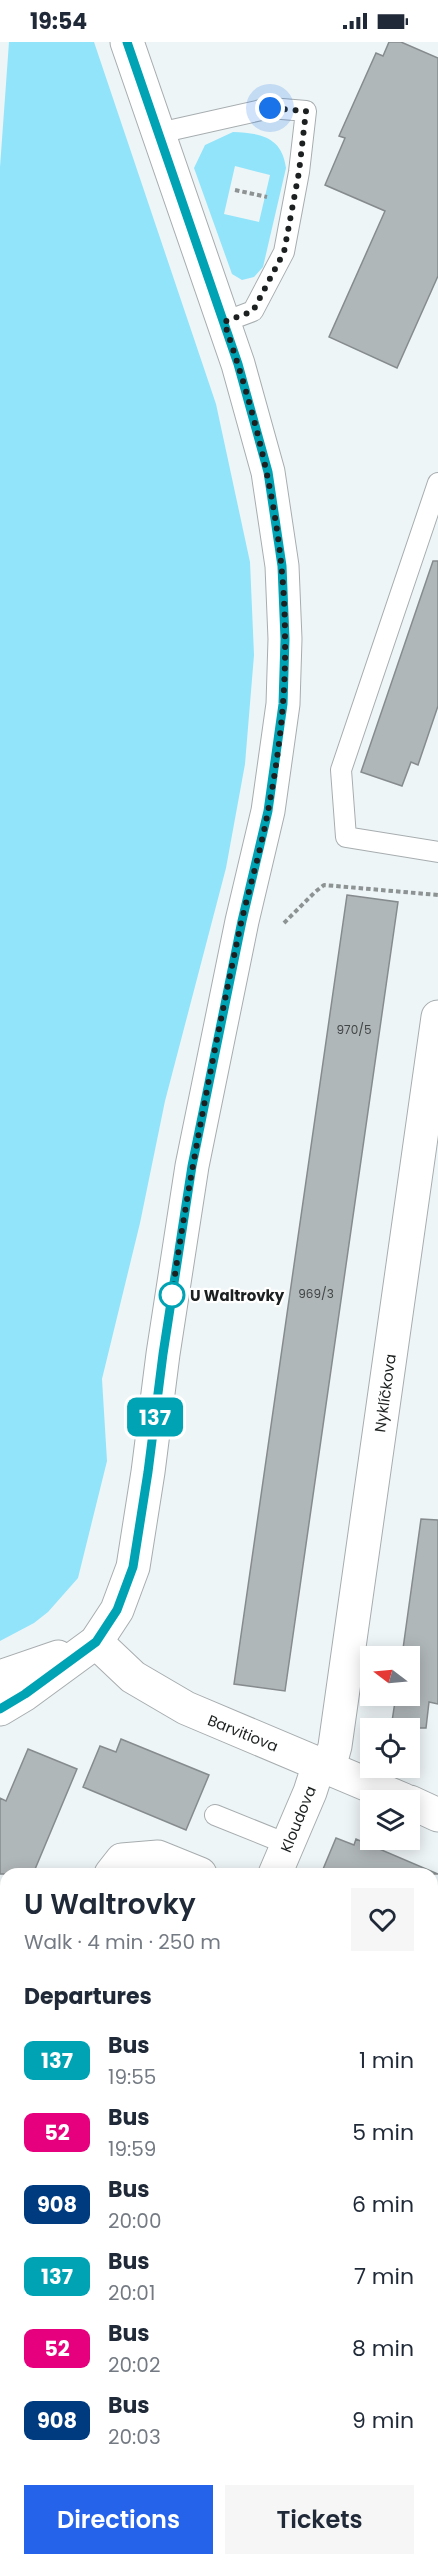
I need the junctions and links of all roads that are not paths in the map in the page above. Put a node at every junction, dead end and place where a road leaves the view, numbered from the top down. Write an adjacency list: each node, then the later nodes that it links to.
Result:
1 (127, 42): 2 (street)
2 (159, 134): 3 (street); 3 (lane)
3 (224, 322): 7 (street)
4 (438, 483): 5 (lane)
5 (438, 852)
6 (438, 1023): 10 (street, Nyklíčkova)
7 (92, 1645): 8 (street); 9 (street); 10 (street, Barvitiova)
8 (0, 1677)
9 (0, 1709)
10 (324, 1766): 11 (street, Barvitiova); 15 (street, Kloudova)
11 (380, 1790)
12 (420, 1807): 14 (street)
13 (215, 1815): 15 (lane)
14 (438, 1815)
15 (281, 1859)
16 (116, 1868): 17 (street)
17 (185, 1868)

